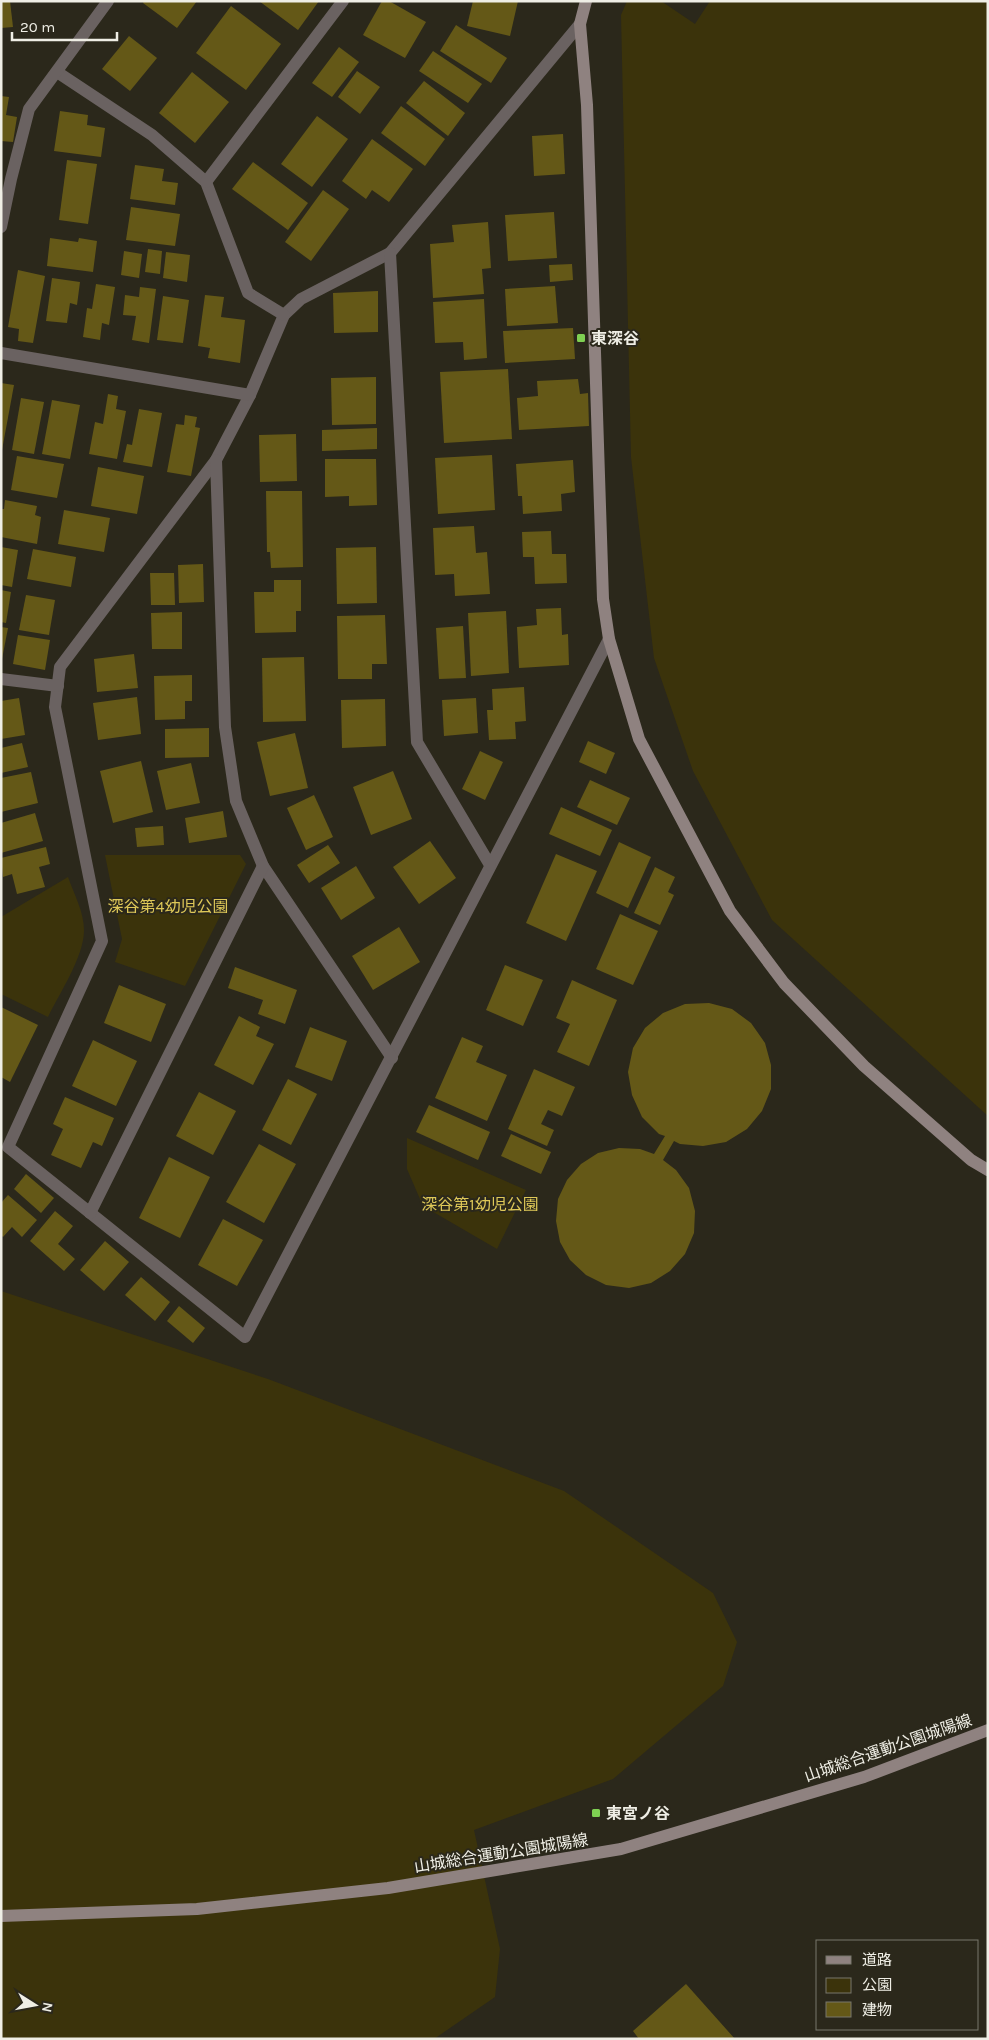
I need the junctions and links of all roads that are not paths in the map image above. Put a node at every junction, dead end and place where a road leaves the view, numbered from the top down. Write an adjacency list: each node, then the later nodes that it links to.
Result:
1 (108, 1): 5 (street)
2 (344, 1): 7 (street)
3 (586, 1): 4 (street)
4 (580, 24): 9 (street); 14 (street)
5 (57, 72): 6 (street); 7 (street)
6 (6, 178): 8 (street)
7 (206, 182): 10 (street)
8 (1, 227)
9 (390, 253): 10 (street); 17 (street)
10 (284, 315): 12 (street)
11 (1, 353): 12 (street)
12 (250, 396): 13 (street)
13 (216, 460): 16 (street); 18 (street)
14 (609, 639): 17 (street); 20 (street)
15 (1, 679): 16 (street)
16 (58, 686): 21 (street)
17 (490, 865): 19 (street)
18 (263, 866): 19 (street); 21 (street)
19 (392, 1058): 21 (street)
20 (988, 1170)
21 (90, 1213)
22 (988, 1730): 23 (street, 山城総合運動公園城陽線)
23 (1, 1916)

